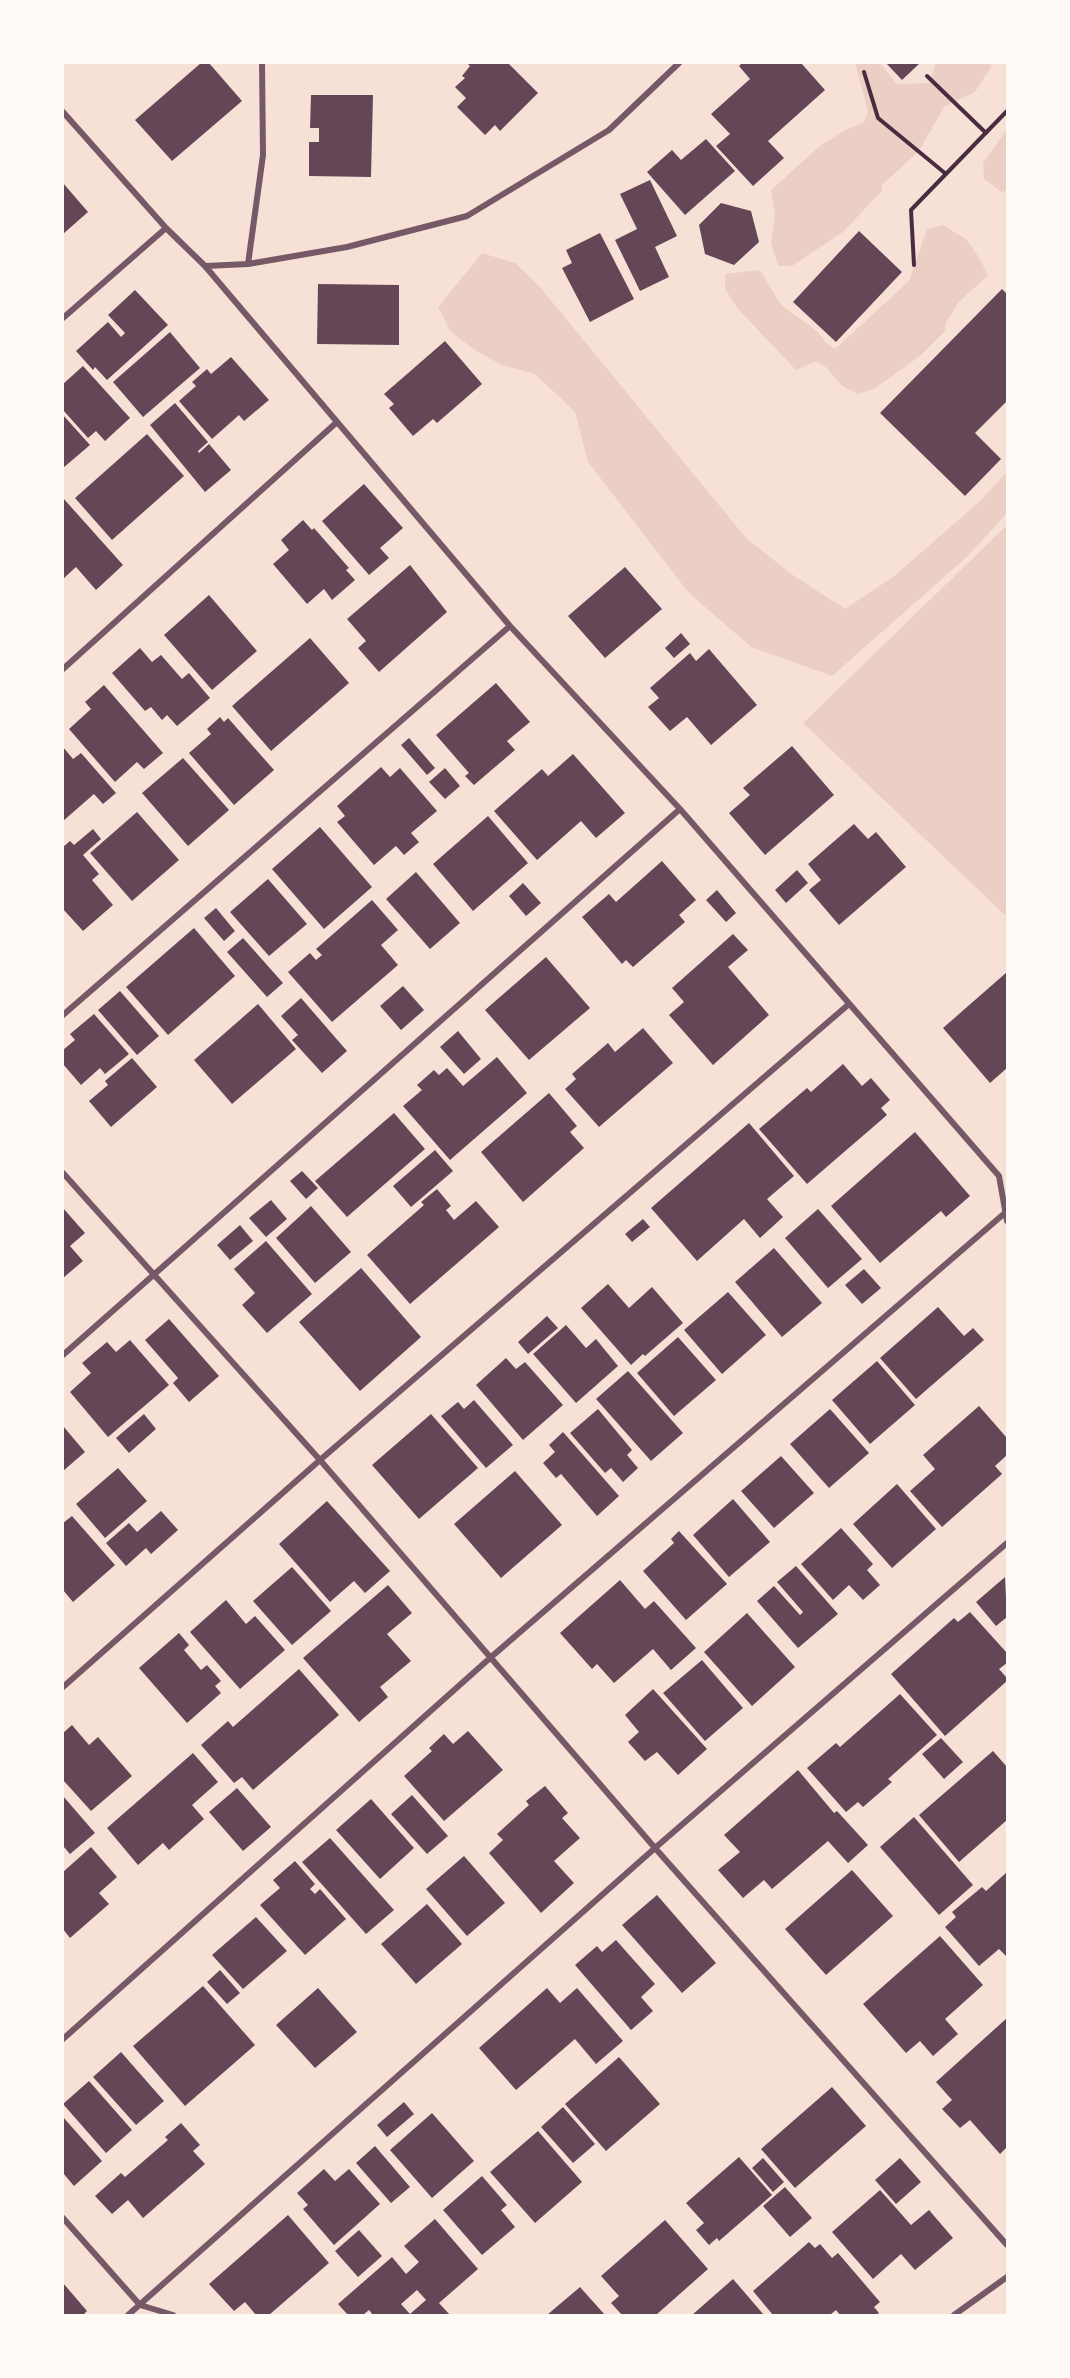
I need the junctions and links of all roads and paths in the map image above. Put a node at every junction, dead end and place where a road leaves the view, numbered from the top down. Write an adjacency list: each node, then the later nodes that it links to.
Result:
1 (262, 63): 10 (street)
2 (679, 63): 10 (street)
3 (864, 72): 8 (path)
4 (927, 76): 7 (path)
5 (1007, 111): 7 (path)
6 (63, 112): 9 (street)
7 (986, 132): 8 (path)
8 (946, 174): 11 (path)
9 (166, 228): 12 (street); 13 (street)
10 (248, 264): 12 (street)
11 (914, 265)
12 (205, 266): 14 (street)
13 (63, 318)
14 (337, 422): 15 (street); 16 (street)
15 (510, 626): 17 (street); 19 (street)
16 (63, 669)
17 (680, 809): 18 (street); 23 (street)
18 (849, 1004): 21 (street); 25 (street)
19 (63, 1015)
20 (63, 1173): 23 (street)
21 (1006, 1212): 22 (street); 27 (street)
22 (1007, 1221)
23 (153, 1276): 24 (street); 25 (street)
24 (63, 1355)
25 (320, 1460): 27 (street); 28 (street)
26 (1007, 1543): 29 (street)
27 (490, 1658): 29 (street); 30 (street)
28 (63, 1687)
29 (655, 1848): 32 (street); 34 (street)
30 (63, 2039)
31 (63, 2218): 34 (street)
32 (1007, 2245)
33 (1007, 2277): 37 (street)
34 (140, 2305): 35 (street); 36 (street)
35 (128, 2315)
36 (173, 2315)
37 (954, 2315)

